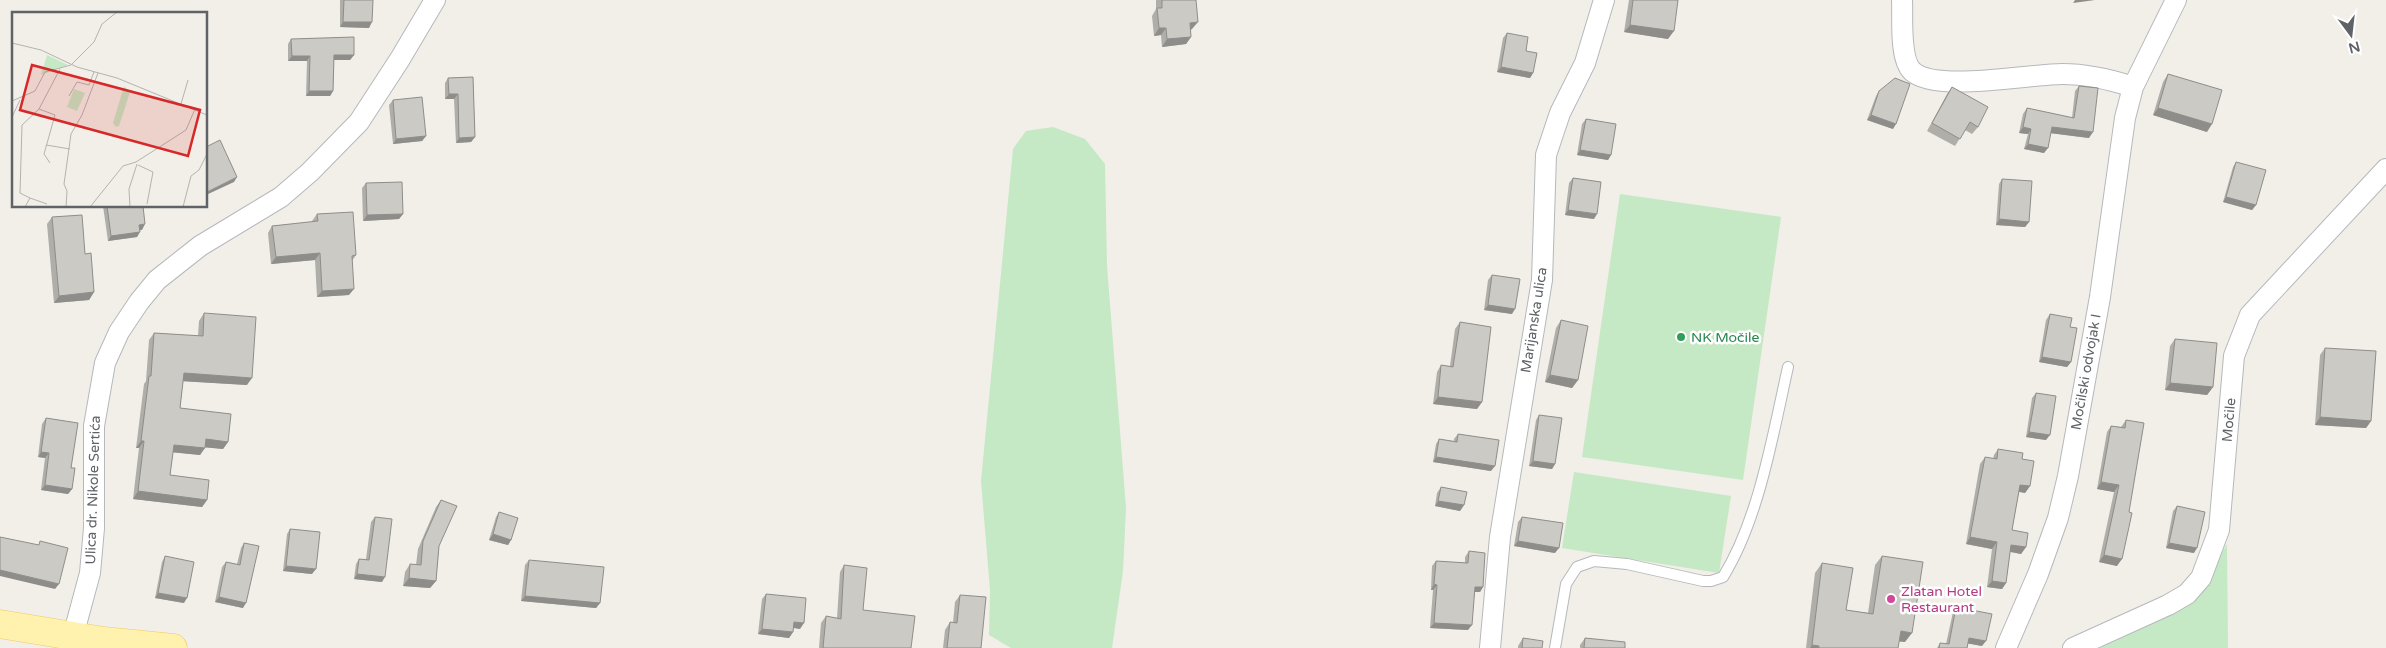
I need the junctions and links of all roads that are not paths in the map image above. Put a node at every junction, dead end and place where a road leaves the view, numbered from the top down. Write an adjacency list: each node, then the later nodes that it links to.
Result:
1 (435, 0): 9 (street, Ulica dr. Nikole Sertića)
2 (1604, 0): 11 (street, Marijanska ulica)
3 (1902, 0): 5 (street)
4 (2176, 0): 5 (street, Močilski odvojak I)
5 (2133, 87): 13 (street, Močilski odvojak I)
6 (2386, 169): 14 (street, Močile)
7 (1788, 367): 12 (lane)
8 (0, 624): 9 (main road)
9 (74, 636): 10 (main road)
10 (173, 648)
11 (1490, 648)
12 (1555, 648)
13 (2006, 648)
14 (2073, 648)

